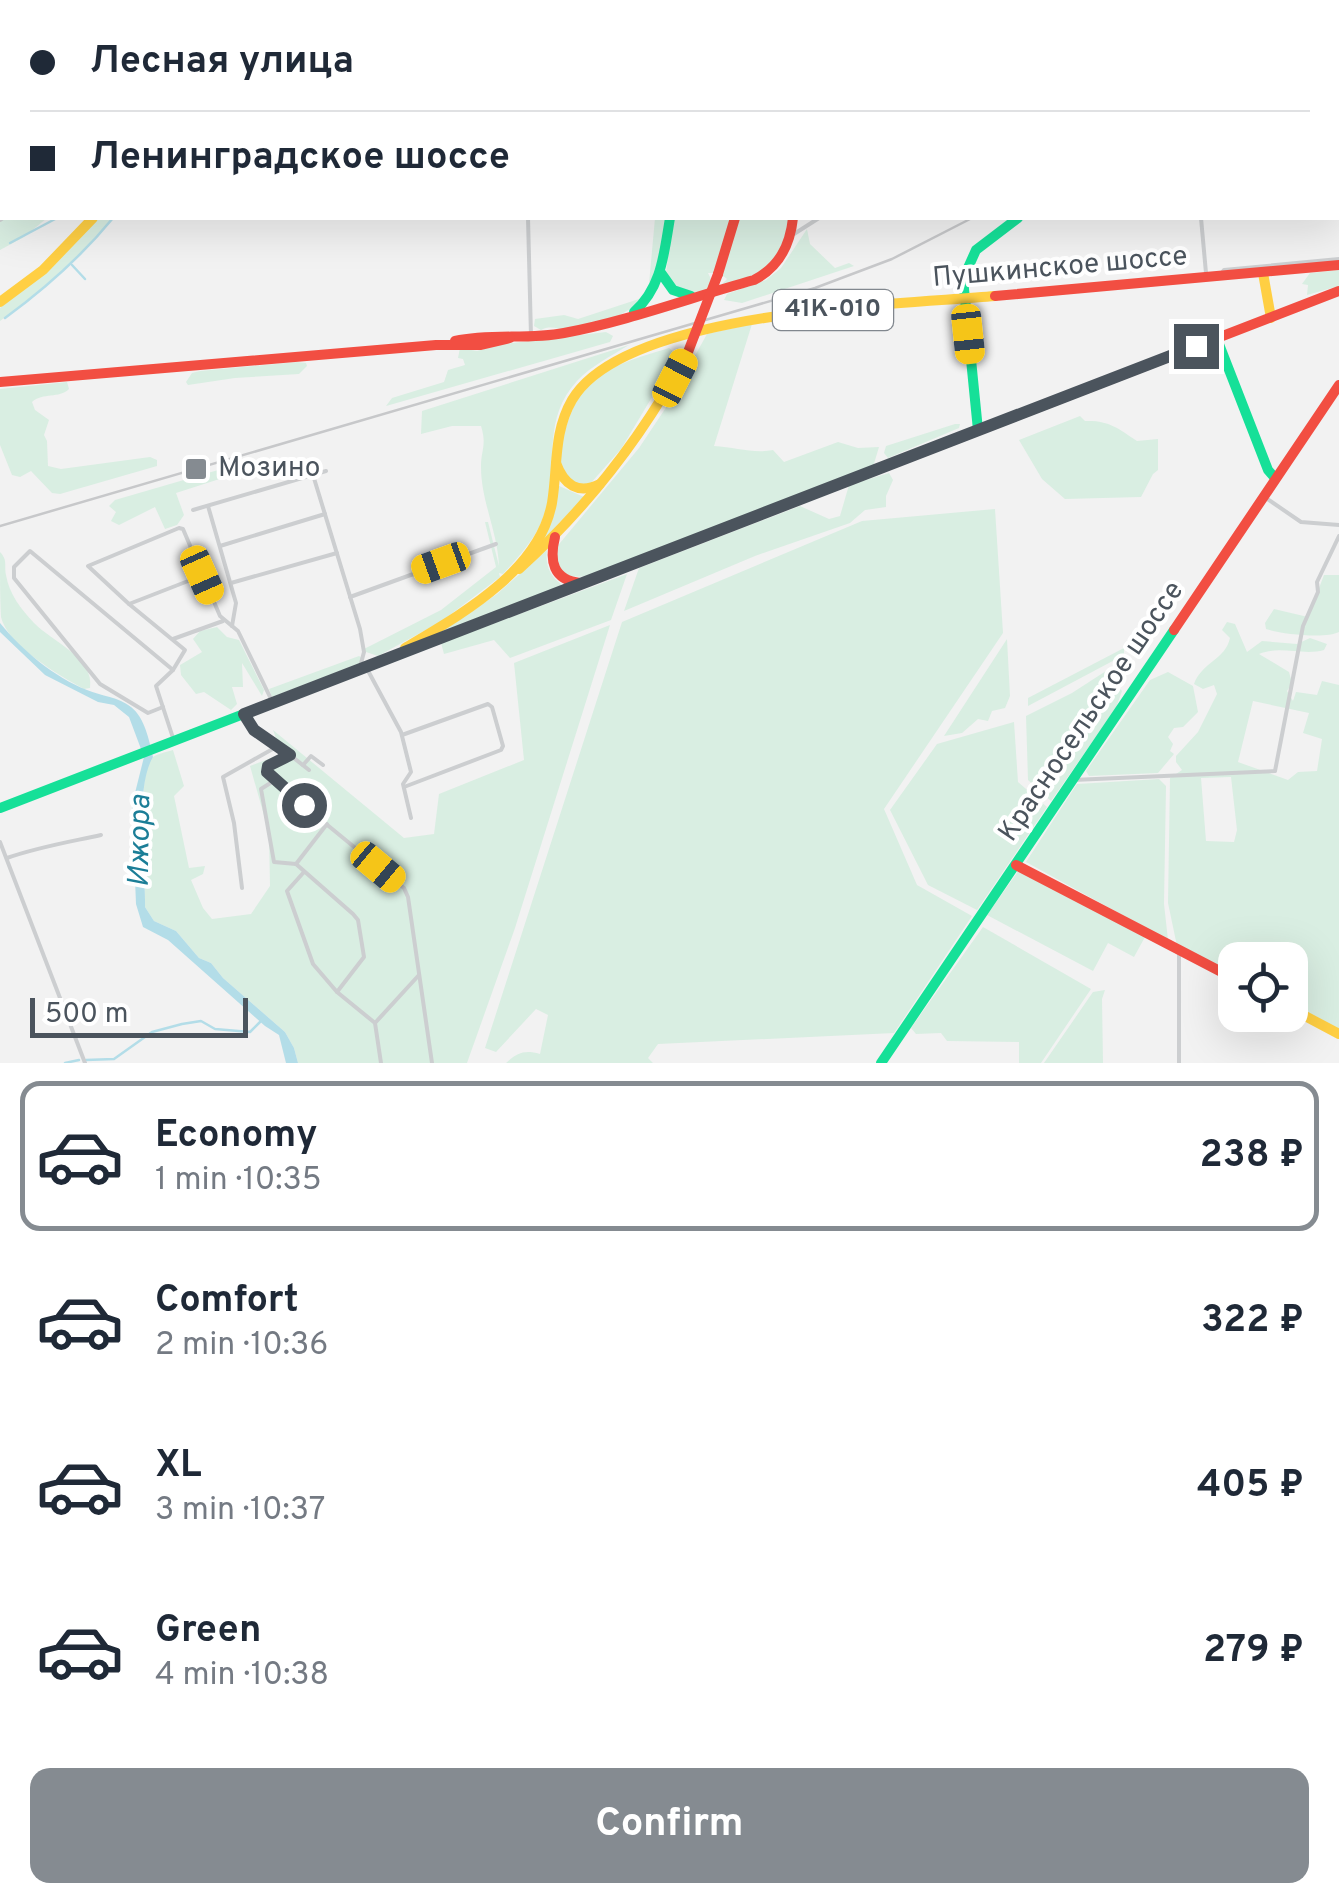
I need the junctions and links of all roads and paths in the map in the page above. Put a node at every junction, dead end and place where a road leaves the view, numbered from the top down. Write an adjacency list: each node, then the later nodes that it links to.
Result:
1 (81, 220): 18 (main road)
2 (91, 220): 21 (main road)
3 (528, 220): 24 (street)
4 (670, 220): 14 (main road)
5 (734, 220): 32 (main road, bridge)
6 (795, 220): 12 (main road)
7 (800, 220): 11 (street)
8 (815, 220): 11 (street)
9 (1015, 220): 20 (main road)
10 (1201, 220): 16 (street)
11 (808, 223): 12 (street)
12 (791, 238): 19 (main road)
13 (1339, 262): 15 (main road, Пушкинское шоссе / 41К-010); 16 (street)
14 (660, 273): 19 (main road); 22 (main road)
15 (1263, 273): 16 (main road, Пушкинское шоссе / 41К-010); 23 (main road)
16 (1212, 278): 20 (main road, Пушкинское шоссе / 41К-010)
17 (1339, 291): 23 (main road)
18 (0, 293)
19 (697, 296): 22 (main road)
20 (964, 298): 28 (main road); 29 (main road, Пушкинское шоссе / 41К-010)
21 (0, 302)
22 (623, 317): 24 (main road)
23 (1271, 318): 25 (main road)
24 (531, 336): 26 (main road)
25 (1217, 339): 28 (main road); 33 (main road)
26 (0, 382)
27 (1339, 385): 33 (main road, Красносельское шоссе)
28 (978, 430): 46 (main road)
29 (556, 462): 32 (main road); 47 (main road, Пушкинское шоссе)
30 (326, 471): 31 (street)
31 (313, 475): 35 (street); 37 (street)
32 (608, 478): 39 (main road)
33 (1275, 478): 34 (main road, Красносельское шоссе)
34 (1264, 497): 38 (street); 67 (main road, Красносельское шоссе)
35 (208, 506): 36 (street); 42 (street)
36 (193, 510)
37 (325, 514): 42 (street); 43 (street)
38 (1339, 525)
39 (556, 536): 46 (main road); 47 (main road)
40 (1339, 536): 67 (street)
41 (496, 544): 48 (street)
42 (220, 546): 45 (street)
43 (337, 553): 45 (street); 48 (street)
44 (202, 575): 49 (street); 49 (street); 50 (street)
45 (232, 583): 51 (street)
46 (584, 583): 54 (main road)
47 (495, 586): 54 (main road)
48 (350, 597): 53 (street)
49 (129, 604): 52 (street)
50 (223, 621): 51 (street); 52 (street)
51 (232, 627): 57 (street)
52 (173, 639): 56 (street)
53 (364, 652): 54 (street); 55 (street)
54 (390, 658): 55 (main road)
55 (363, 668): 57 (main road); 60 (street)
56 (173, 670): 58 (street); 58 (street)
57 (274, 703): 59 (main road)
58 (163, 707): 61 (street)
59 (244, 714): 61 (main road); 62 (street)
60 (402, 735): 69 (street); 69 (street)
61 (174, 741): 70 (main road)
62 (278, 746): 63 (street); 79 (street)
63 (290, 755): 64 (street); 68 (street)
64 (303, 765): 65 (street); 66 (street)
65 (323, 765)
66 (309, 770)
67 (1073, 780): 77 (main road, Красносельское шоссе)
68 (274, 781): 72 (street); 76 (street)
69 (404, 787): 71 (street)
70 (0, 808)
71 (411, 818)
72 (327, 824): 76 (street); 82 (street)
73 (101, 836): 75 (street)
74 (0, 842): 75 (street)
75 (7, 858): 87 (street)
76 (296, 864): 78 (street)
77 (1016, 865): 80 (main road); 90 (main road, Красносельское шоссе)
78 (304, 872): 83 (street); 83 (street)
79 (242, 888)
80 (1179, 950): 81 (main road); 91 (street)
81 (1218, 971)
82 (418, 975): 85 (street); 89 (street)
83 (337, 992): 85 (street)
84 (1308, 1018): 86 (main road)
85 (375, 1023): 88 (street)
86 (1339, 1034)
87 (84, 1063)
88 (381, 1063)
89 (432, 1063)
90 (882, 1063)
91 (1179, 1063)

